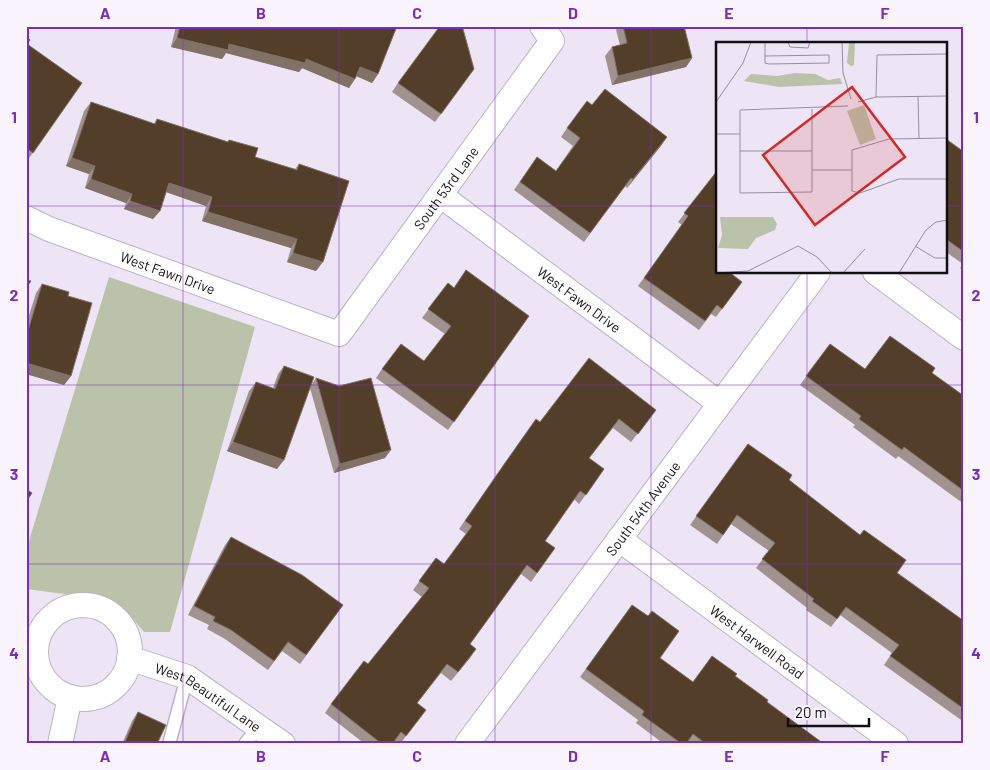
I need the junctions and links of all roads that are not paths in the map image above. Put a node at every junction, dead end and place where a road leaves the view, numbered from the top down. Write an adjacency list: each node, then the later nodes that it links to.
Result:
1 (547, 34): 2 (street, South 53rd Lane)
2 (440, 195): 6 (street, South 53rd Lane); 8 (street, West Fawn Drive)
3 (26, 218): 6 (street, West Fawn Drive)
4 (816, 274): 8 (street, South 54th Avenue)
5 (878, 274): 7 (street)
6 (339, 334)
7 (964, 338)
8 (719, 403): 9 (street, South 54th Avenue)
9 (619, 539): 18 (street, South 54th Avenue); 19 (street, West Harwell Road)
10 (32, 634): 11 (street); 13 (street)
11 (129, 658): 12 (street, West Beautiful Lane); 13 (street)
12 (187, 677): 14 (street, West Beautiful Lane); 16 (lane)
13 (70, 697): 15 (street)
14 (252, 735): 17 (street, West Beautiful Lane)
15 (60, 744)
16 (169, 744)
17 (283, 744)
18 (467, 744)
19 (896, 744)

